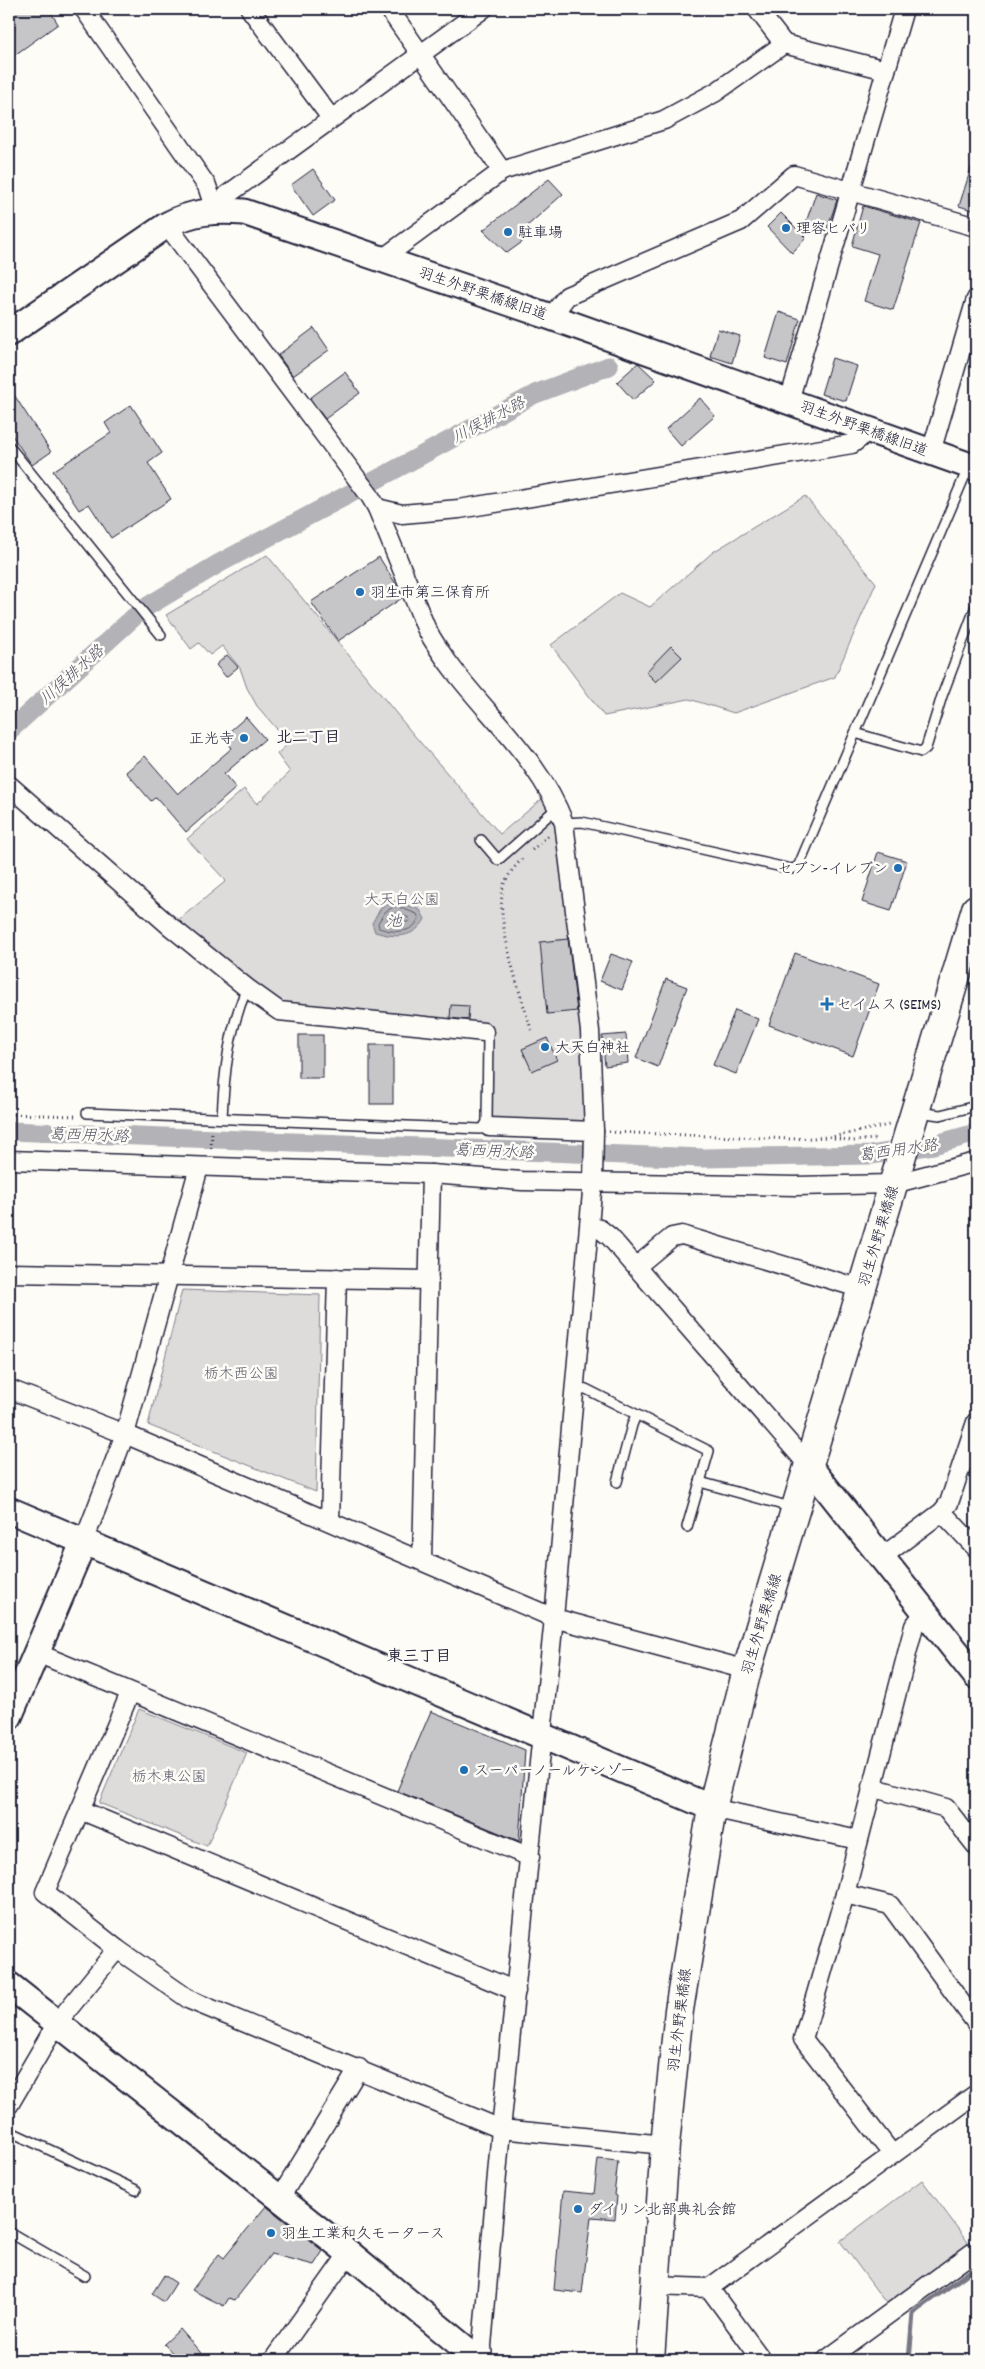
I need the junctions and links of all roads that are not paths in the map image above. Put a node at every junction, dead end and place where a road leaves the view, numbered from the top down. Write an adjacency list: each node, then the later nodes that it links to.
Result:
1 (84, 9): 13 (street)
2 (250, 9): 10 (street)
3 (389, 9): 8 (street)
4 (483, 9): 8 (street)
5 (758, 9): 7 (street)
6 (904, 9): 9 (street)
7 (784, 44): 9 (street); 11 (street)
8 (420, 54): 10 (street); 11 (street)
9 (886, 70): 12 (street)
10 (331, 118): 13 (street)
11 (502, 171): 16 (street)
12 (851, 192): 15 (street); 18 (street); 20 (street)
13 (215, 210): 14 (street, 羽生外野栗橋線旧道); 16 (street, 羽生外野栗橋線旧道)
14 (166, 225): 19 (street, 羽生外野栗橋線旧道); 25 (street)
15 (976, 227)
16 (382, 259): 18 (street, 羽生外野栗橋線旧道)
17 (976, 299): 23 (street)
18 (551, 317): 20 (street, 羽生外野栗橋線旧道)
19 (9, 333)
20 (789, 401): 21 (street, 羽生外野栗橋線旧道)
21 (863, 429): 23 (street, 羽生外野栗橋線旧道); 25 (street)
22 (9, 446): 27 (lane)
23 (931, 452): 24 (street, 羽生外野栗橋線旧道)
24 (972, 467): 28 (lane)
25 (369, 496): 30 (street)
26 (976, 606): 28 (lane)
27 (161, 635)
28 (855, 733): 30 (lane)
29 (9, 785): 33 (street)
30 (561, 815): 31 (lane); 40 (street)
31 (481, 840)
32 (976, 909): 38 (main road, 羽生外野栗橋線)
33 (247, 988): 34 (street); 37 (lane)
34 (484, 1032): 39 (lane)
35 (976, 1106): 38 (lane)
36 (87, 1113): 37 (lane)
37 (222, 1118): 39 (lane)
38 (906, 1120): 46 (main road, 羽生外野栗橋線)
39 (489, 1127): 40 (street)
40 (598, 1133): 45 (street)
41 (9, 1160): 43 (street)
42 (976, 1162): 46 (street)
43 (199, 1167): 44 (street); 50 (street)
44 (431, 1174): 45 (street); 52 (street)
45 (593, 1177): 46 (street); 47 (street)
46 (894, 1180): 53 (main road, 羽生外野栗橋線)
47 (590, 1226): 48 (street); 54 (street)
48 (637, 1266): 53 (street); 59 (street)
49 (9, 1273): 50 (street)
50 (170, 1275): 51 (street); 58 (street)
51 (337, 1278): 52 (street); 65 (street)
52 (429, 1280): 70 (street)
53 (862, 1289): 59 (main road, 羽生外野栗橋線)
54 (573, 1388): 56 (lane); 72 (street)
55 (9, 1389): 58 (street)
56 (636, 1415): 60 (lane); 61 (lane)
57 (976, 1422): 64 (street)
58 (125, 1434): 65 (street); 67 (street)
59 (809, 1466): 62 (main road, 羽生外野栗橋線); 69 (street)
60 (617, 1482)
61 (700, 1482): 62 (lane); 66 (lane)
62 (796, 1509): 74 (main road, 羽生外野栗橋線)
63 (9, 1510): 67 (street)
64 (942, 1512): 68 (street); 69 (street)
65 (330, 1521): 70 (street)
66 (687, 1527)
67 (84, 1541): 73 (street); 78 (street)
68 (976, 1548)
69 (882, 1557): 71 (street)
70 (422, 1560): 72 (street)
71 (925, 1612): 75 (street); 79 (street)
72 (554, 1618): 74 (street); 78 (street)
73 (37, 1653): 76 (street); 77 (street)
74 (747, 1670): 80 (main road, 羽生外野栗橋線)
75 (976, 1676)
76 (130, 1693): 81 (street); 84 (street)
77 (9, 1717)
78 (542, 1737): 80 (street); 84 (street)
79 (871, 1787): 82 (street); 83 (street)
80 (712, 1808): 82 (street); 96 (main road, 羽生外野栗橋線)
81 (80, 1810): 86 (street); 88 (street)
82 (858, 1840): 85 (street)
83 (976, 1846)
84 (530, 1857): 88 (street)
85 (845, 1894): 90 (street); 97 (street)
86 (117, 1949): 89 (street); 91 (street)
87 (9, 1985): 89 (street)
88 (516, 1991): 94 (street)
89 (57, 2023): 93 (street); 99 (street)
90 (976, 2023)
91 (358, 2068): 94 (street); 99 (street)
92 (976, 2094): 97 (street)
93 (9, 2105)
94 (501, 2129): 96 (street); 108 (street)
95 (9, 2131): 98 (lane)
96 (664, 2145): 104 (main road, 羽生外野栗橋線)
97 (892, 2154): 105 (street)
98 (136, 2190)
99 (280, 2198): 102 (street)
100 (9, 2232): 103 (lane)
101 (976, 2250): 111 (street)
102 (349, 2253): 106 (street); 107 (street)
103 (84, 2276)
104 (654, 2286): 105 (street); 109 (main road, 羽生外野栗橋線)
105 (709, 2288): 110 (street)
106 (273, 2360)
107 (478, 2360)
108 (483, 2360)
109 (650, 2360)
110 (762, 2360)
111 (826, 2360)

